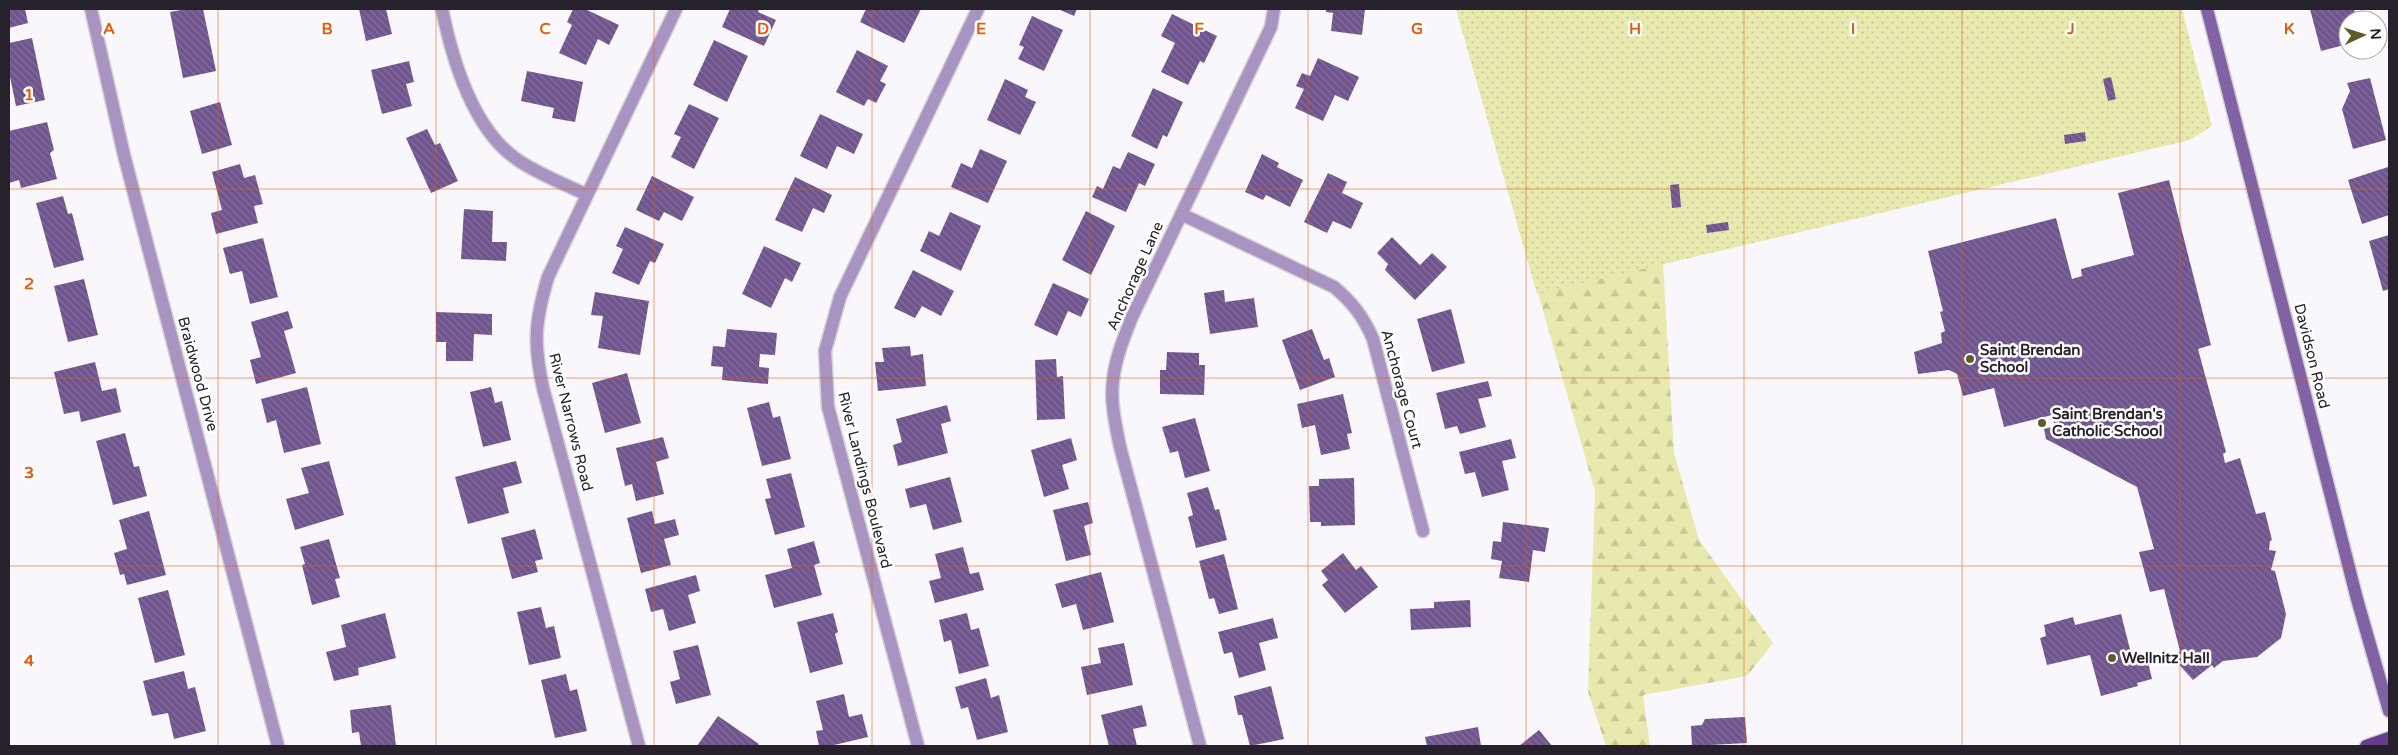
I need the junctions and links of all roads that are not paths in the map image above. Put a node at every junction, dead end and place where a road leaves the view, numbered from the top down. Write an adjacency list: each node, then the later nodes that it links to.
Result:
1 (91, 9): 12 (street, Braidwood Drive)
2 (442, 9): 7 (street)
3 (676, 9): 7 (street, River Narrows Road)
4 (978, 9): 14 (street, River Landings Boulevard)
5 (1274, 9): 8 (street, Anchorage Lane)
6 (2207, 9): 10 (main road, Davidson Road)
7 (587, 195): 13 (street, River Narrows Road)
8 (1181, 214): 9 (street, Anchorage Court); 15 (street, Anchorage Lane)
9 (1423, 531)
10 (2389, 711)
11 (2389, 738): 16 (main road)
12 (278, 746)
13 (639, 746)
14 (918, 746)
15 (1200, 746)
16 (2366, 746)

